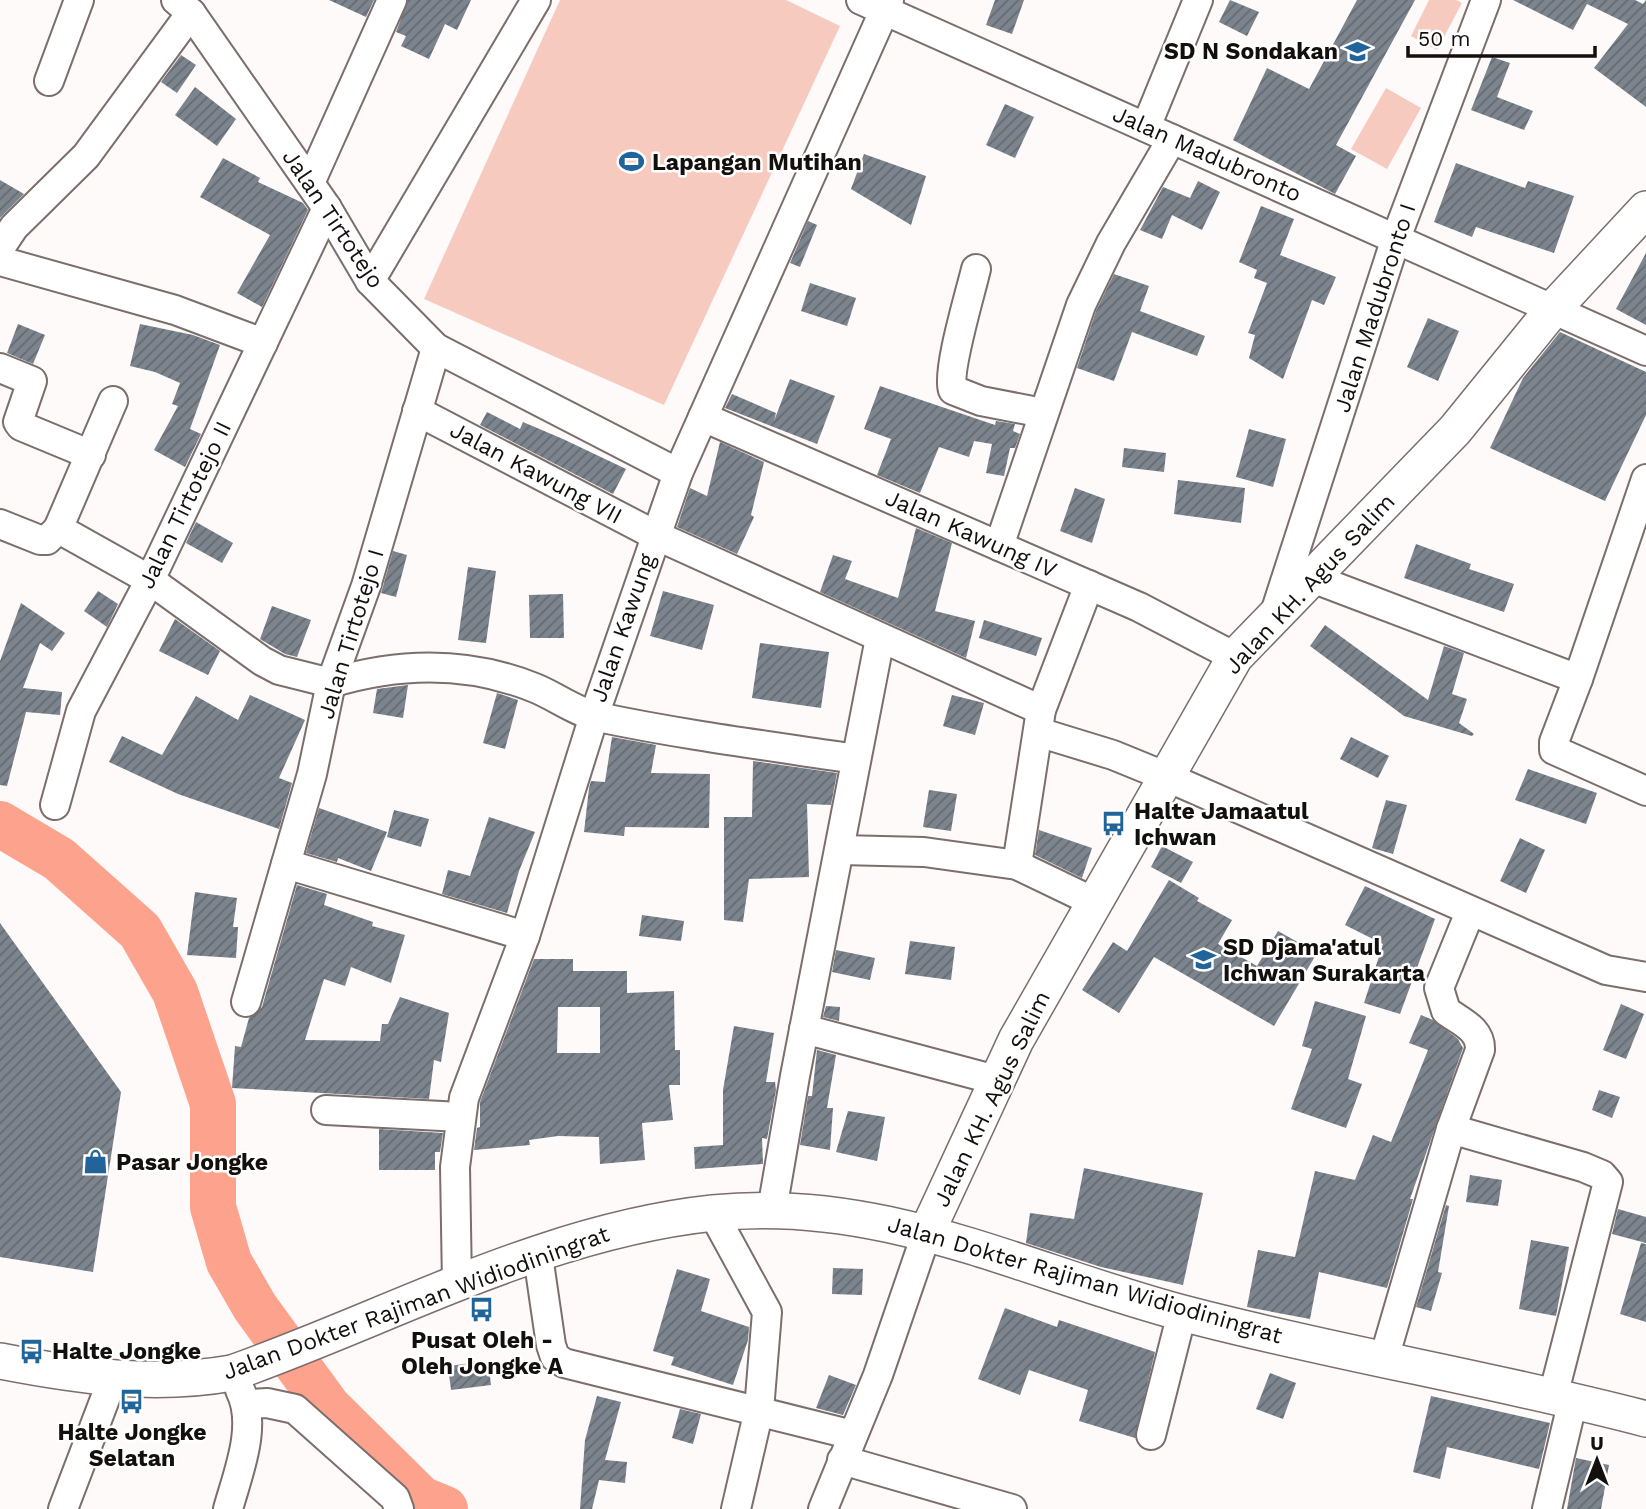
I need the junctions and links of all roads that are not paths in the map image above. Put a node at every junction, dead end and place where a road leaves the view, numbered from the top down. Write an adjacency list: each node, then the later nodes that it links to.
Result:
1 (79, 0): 8 (street)
2 (392, 0): 11 (street)
3 (536, 0): 18 (street)
4 (1198, 0): 9 (street)
5 (1486, 0): 14 (street, Jalan Madubronto I)
6 (878, 4): 9 (street, Jalan Madubronto); 27 (street, Jalan Kawung)
7 (184, 6): 11 (street, Jalan Tirtotejo); 15 (street)
8 (49, 81)
9 (1146, 127): 10 (street, Jalan Madubronto)
10 (1172, 139): 14 (street, Jalan Madubronto); 26 (street)
11 (310, 183): 12 (street, Jalan Tirtotejo)
12 (327, 208): 18 (street, Jalan Tirtotejo); 20 (street, Jalan Tirtotejo II)
13 (1646, 209): 19 (main road, Jalan KH. Agus Salim)
14 (1396, 238): 19 (street, Jalan Madubronto); 38 (street, Jalan Madubronto I)
15 (0, 248)
16 (0, 261): 20 (street)
17 (976, 269): 26 (street)
18 (370, 281): 21 (street, Jalan Tirtotejo)
19 (1554, 308): 22 (street, Jalan Madubronto); 35 (main road, Jalan KH. Agus Salim)
20 (263, 344): 36 (street, Jalan Tirtotejo II)
21 (436, 348): 25 (street, Jalan Tirtotejo I); 29 (street, Jalan Tirtotejo)
22 (1646, 351)
23 (0, 368): 28 (street)
24 (113, 401): 28 (street)
25 (417, 411): 33 (street, Jalan Kawung VII); 42 (street, Jalan Tirtotejo I)
26 (1043, 413): 34 (street)
27 (703, 417): 29 (street, Jalan Kawung); 34 (street, Jalan Kawung IV)
28 (91, 455): 32 (street)
29 (678, 473): 33 (street, Jalan Kawung)
30 (1646, 479): 41 (street)
31 (0, 524): 32 (street)
32 (58, 529): 36 (street)
33 (654, 535): 39 (street, Jalan Kawung VII); 43 (street, Jalan Kawung)
34 (999, 546): 37 (street, Jalan Kawung IV)
35 (1312, 578): 38 (main road, Jalan KH. Agus Salim); 41 (street)
36 (150, 580): 42 (street); 48 (street, Jalan Tirtotejo II)
37 (1089, 585): 40 (street, Jalan Kawung IV); 44 (street)
38 (1272, 619): 40 (main road, Jalan KH. Agus Salim)
39 (880, 638): 44 (street, Jalan Kawung VII); 45 (street)
40 (1235, 657): 46 (main road, Jalan KH. Agus Salim)
41 (1578, 679): 47 (street)
42 (331, 684): 43 (street); 50 (street, Jalan Tirtotejo I)
43 (594, 716): 45 (street); 54 (street, Jalan Kawung)
44 (1040, 721): 46 (street, Jalan Kawung VII); 51 (street)
45 (856, 760): 49 (street)
46 (1167, 777): 52 (main road, Jalan KH. Agus Salim); 53 (street, Jalan Kawung VII)
47 (1646, 790)
48 (55, 805)
49 (840, 850): 51 (street); 57 (street)
50 (286, 864): 54 (street); 56 (street, Jalan Tirtotejo I)
51 (1017, 865): 52 (street)
52 (1094, 902): 58 (main road, Jalan KH. Agus Salim)
53 (1470, 912): 55 (street, Jalan Kawung VII); 61 (street)
54 (525, 936): 60 (street, Jalan Kawung)
55 (1646, 977)
56 (246, 1002)
57 (804, 1029): 58 (street); 62 (street)
58 (996, 1080): 64 (main road, Jalan KH. Agus Salim)
59 (326, 1110): 60 (street)
60 (461, 1117): 66 (street, Jalan Kawung)
61 (1451, 1129): 69 (street); 72 (street)
62 (772, 1210): 63 (main road, Jalan Dokter Rajiman Widiodiningrat); 64 (main road, Jalan Dokter Rajiman Widiodiningrat)
63 (713, 1213): 65 (main road, Jalan Dokter Rajiman Widiodiningrat); 74 (street)
64 (928, 1232): 67 (main road, Jalan Dokter Rajiman Widiodiningrat); 77 (street)
65 (538, 1256): 66 (main road, Jalan Dokter Rajiman Widiodiningrat); 74 (street)
66 (457, 1284): 70 (main road, Jalan Dokter Rajiman Widiodiningrat)
67 (1182, 1313): 69 (main road, Jalan Dokter Rajiman Widiodiningrat); 76 (street)
68 (0, 1361): 71 (main road, Jalan Dokter Rajiman Widiodiningrat)
69 (1383, 1362): 72 (main road, Jalan Dokter Rajiman Widiodiningrat)
70 (243, 1369): 71 (main road, Jalan Dokter Rajiman Widiodiningrat); 73 (street)
71 (113, 1378): 78 (street)
72 (1563, 1398): 75 (main road, Jalan Dokter Rajiman Widiodiningrat); 84 (street)
73 (248, 1404): 79 (street); 80 (street)
74 (759, 1410): 77 (street); 81 (street)
75 (1646, 1419)
76 (1151, 1435)
77 (847, 1448): 82 (street); 83 (street)
78 (63, 1509)
79 (228, 1509)
80 (399, 1509)
81 (736, 1509)
82 (823, 1509)
83 (1012, 1509)
84 (1547, 1509)

